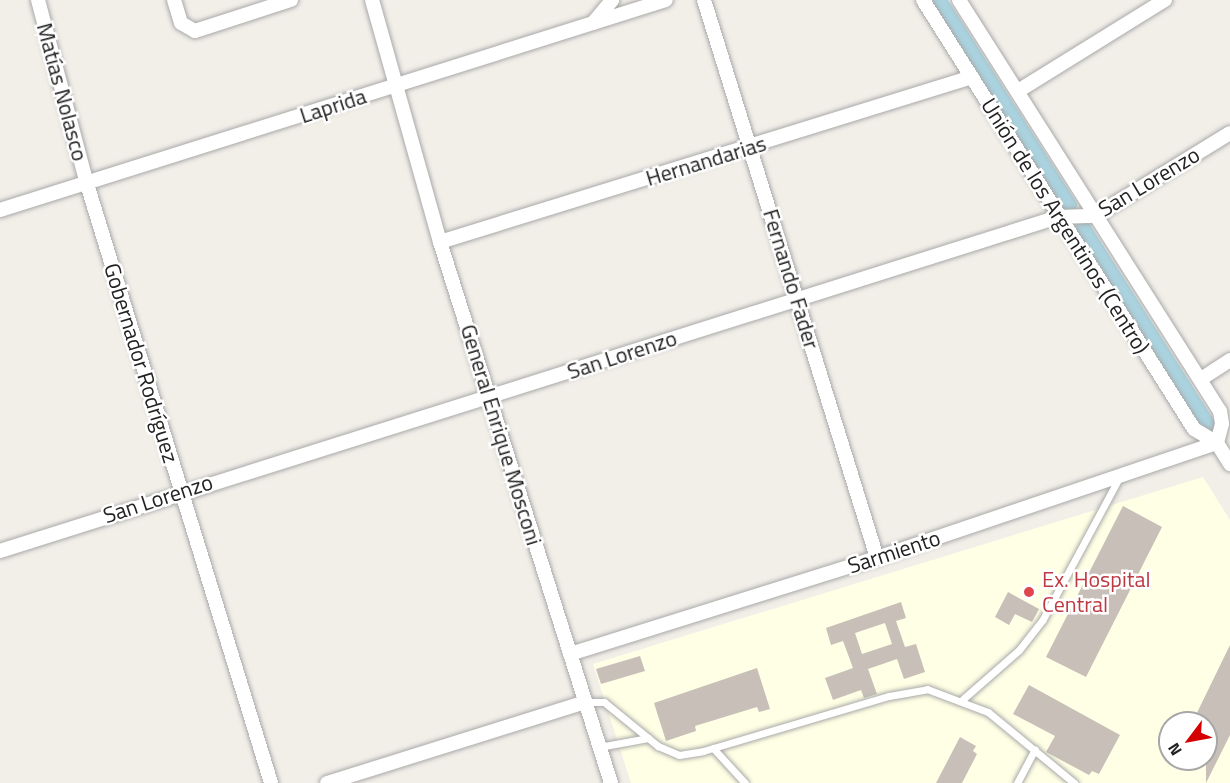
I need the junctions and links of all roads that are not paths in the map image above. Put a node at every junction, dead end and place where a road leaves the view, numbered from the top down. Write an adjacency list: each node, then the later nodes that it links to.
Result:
1 (38, 0): 17 (street, Matías Nolasco)
2 (174, 0): 3 (street)
3 (291, 0)
4 (372, 0): 13 (street, General Enrique Mosconi)
5 (612, 0): 11 (street)
6 (666, 0): 11 (street, Laprida)
7 (704, 0): 16 (street, Fernando Fader)
8 (923, 0): 12 (street, Unión de los Argentinos (Centro))
9 (959, 0): 14 (street, Unión de los Argentinos (Centro))
10 (1165, 0): 14 (street)
11 (593, 23): 13 (street, Laprida)
12 (972, 77): 16 (street, Hernandarias); 20 (street, Unión de los Argentinos (Centro))
13 (394, 86): 17 (street, Laprida); 21 (street, General Enrique Mosconi)
14 (1018, 91): 19 (street, Unión de los Argentinos (Centro))
15 (1230, 134): 19 (street, San Lorenzo)
16 (751, 147): 21 (street, Hernandarias); 22 (street, Fernando Fader)
17 (87, 184): 18 (street, Laprida); 29 (street, Gobernador Rodríguez)
18 (0, 210)
19 (1095, 216): 20 (street, San Lorenzo); 24 (street, Unión de los Argentinos (Centro))
20 (1058, 217): 22 (street, San Lorenzo); 26 (street, Unión de los Argentinos (Centro))
21 (440, 242): 25 (street, General Enrique Mosconi)
22 (798, 300): 25 (street, San Lorenzo); 31 (street, Fernando Fader)
23 (1230, 360): 24 (street)
24 (1200, 379): 26 (street, Unión de los Argentinos (Centro))
25 (488, 398): 29 (street, San Lorenzo); 32 (street, General Enrique Mosconi)
26 (1216, 443): 27 (street, Unión de los Argentinos (Centro)); 28 (street, Sarmiento)
27 (1230, 464)
28 (1121, 476): 31 (street, Sarmiento); 33 (lane)
29 (180, 492): 30 (street, San Lorenzo); 39 (street, Gobernador Rodríguez)
30 (0, 550)
31 (877, 558): 32 (street, Sarmiento)
32 (570, 654): 34 (street, General Enrique Mosconi)
33 (963, 699): 37 (lane); 38 (lane)
34 (586, 702): 35 (lane); 36 (street, General Enrique Mosconi); 40 (street)
35 (648, 738): 36 (lane); 37 (lane)
36 (600, 747): 41 (street, General Enrique Mosconi)
37 (713, 748): 42 (lane)
38 (1035, 750): 43 (lane); 44 (lane)
39 (271, 783)
40 (327, 783)
41 (611, 783)
42 (745, 783)
43 (1017, 783)
44 (1074, 783)

